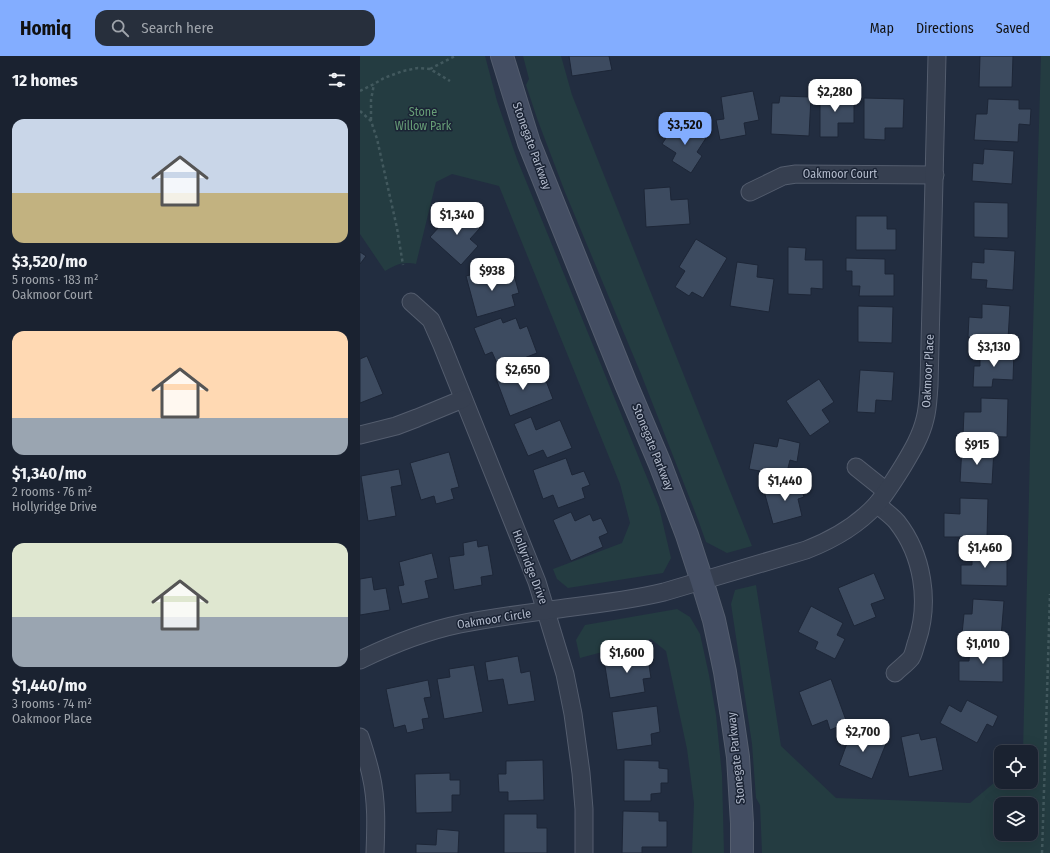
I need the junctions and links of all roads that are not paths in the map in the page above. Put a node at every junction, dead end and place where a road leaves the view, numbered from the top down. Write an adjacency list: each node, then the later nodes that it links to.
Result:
1 (502, 56): 10 (street, Stonegate Parkway)
2 (938, 56): 3 (street, Oakmoor Place)
3 (935, 175): 4 (street, Oakmoor Court); 9 (street, Oakmoor Place)
4 (750, 192)
5 (411, 302): 6 (street, Hollyridge Drive)
6 (463, 399): 7 (street); 11 (street, Hollyridge Drive)
7 (360, 435)
8 (856, 467): 9 (street)
9 (882, 497): 10 (street, Oakmoor Place); 13 (street)
10 (702, 580): 11 (street, Oakmoor Circle); 17 (street, Stonegate Parkway)
11 (546, 610): 12 (street, Oakmoor Circle); 16 (street, Hollyridge Drive)
12 (360, 660)
13 (895, 673)
14 (360, 736): 15 (street)
15 (375, 853)
16 (584, 853)
17 (742, 853)

